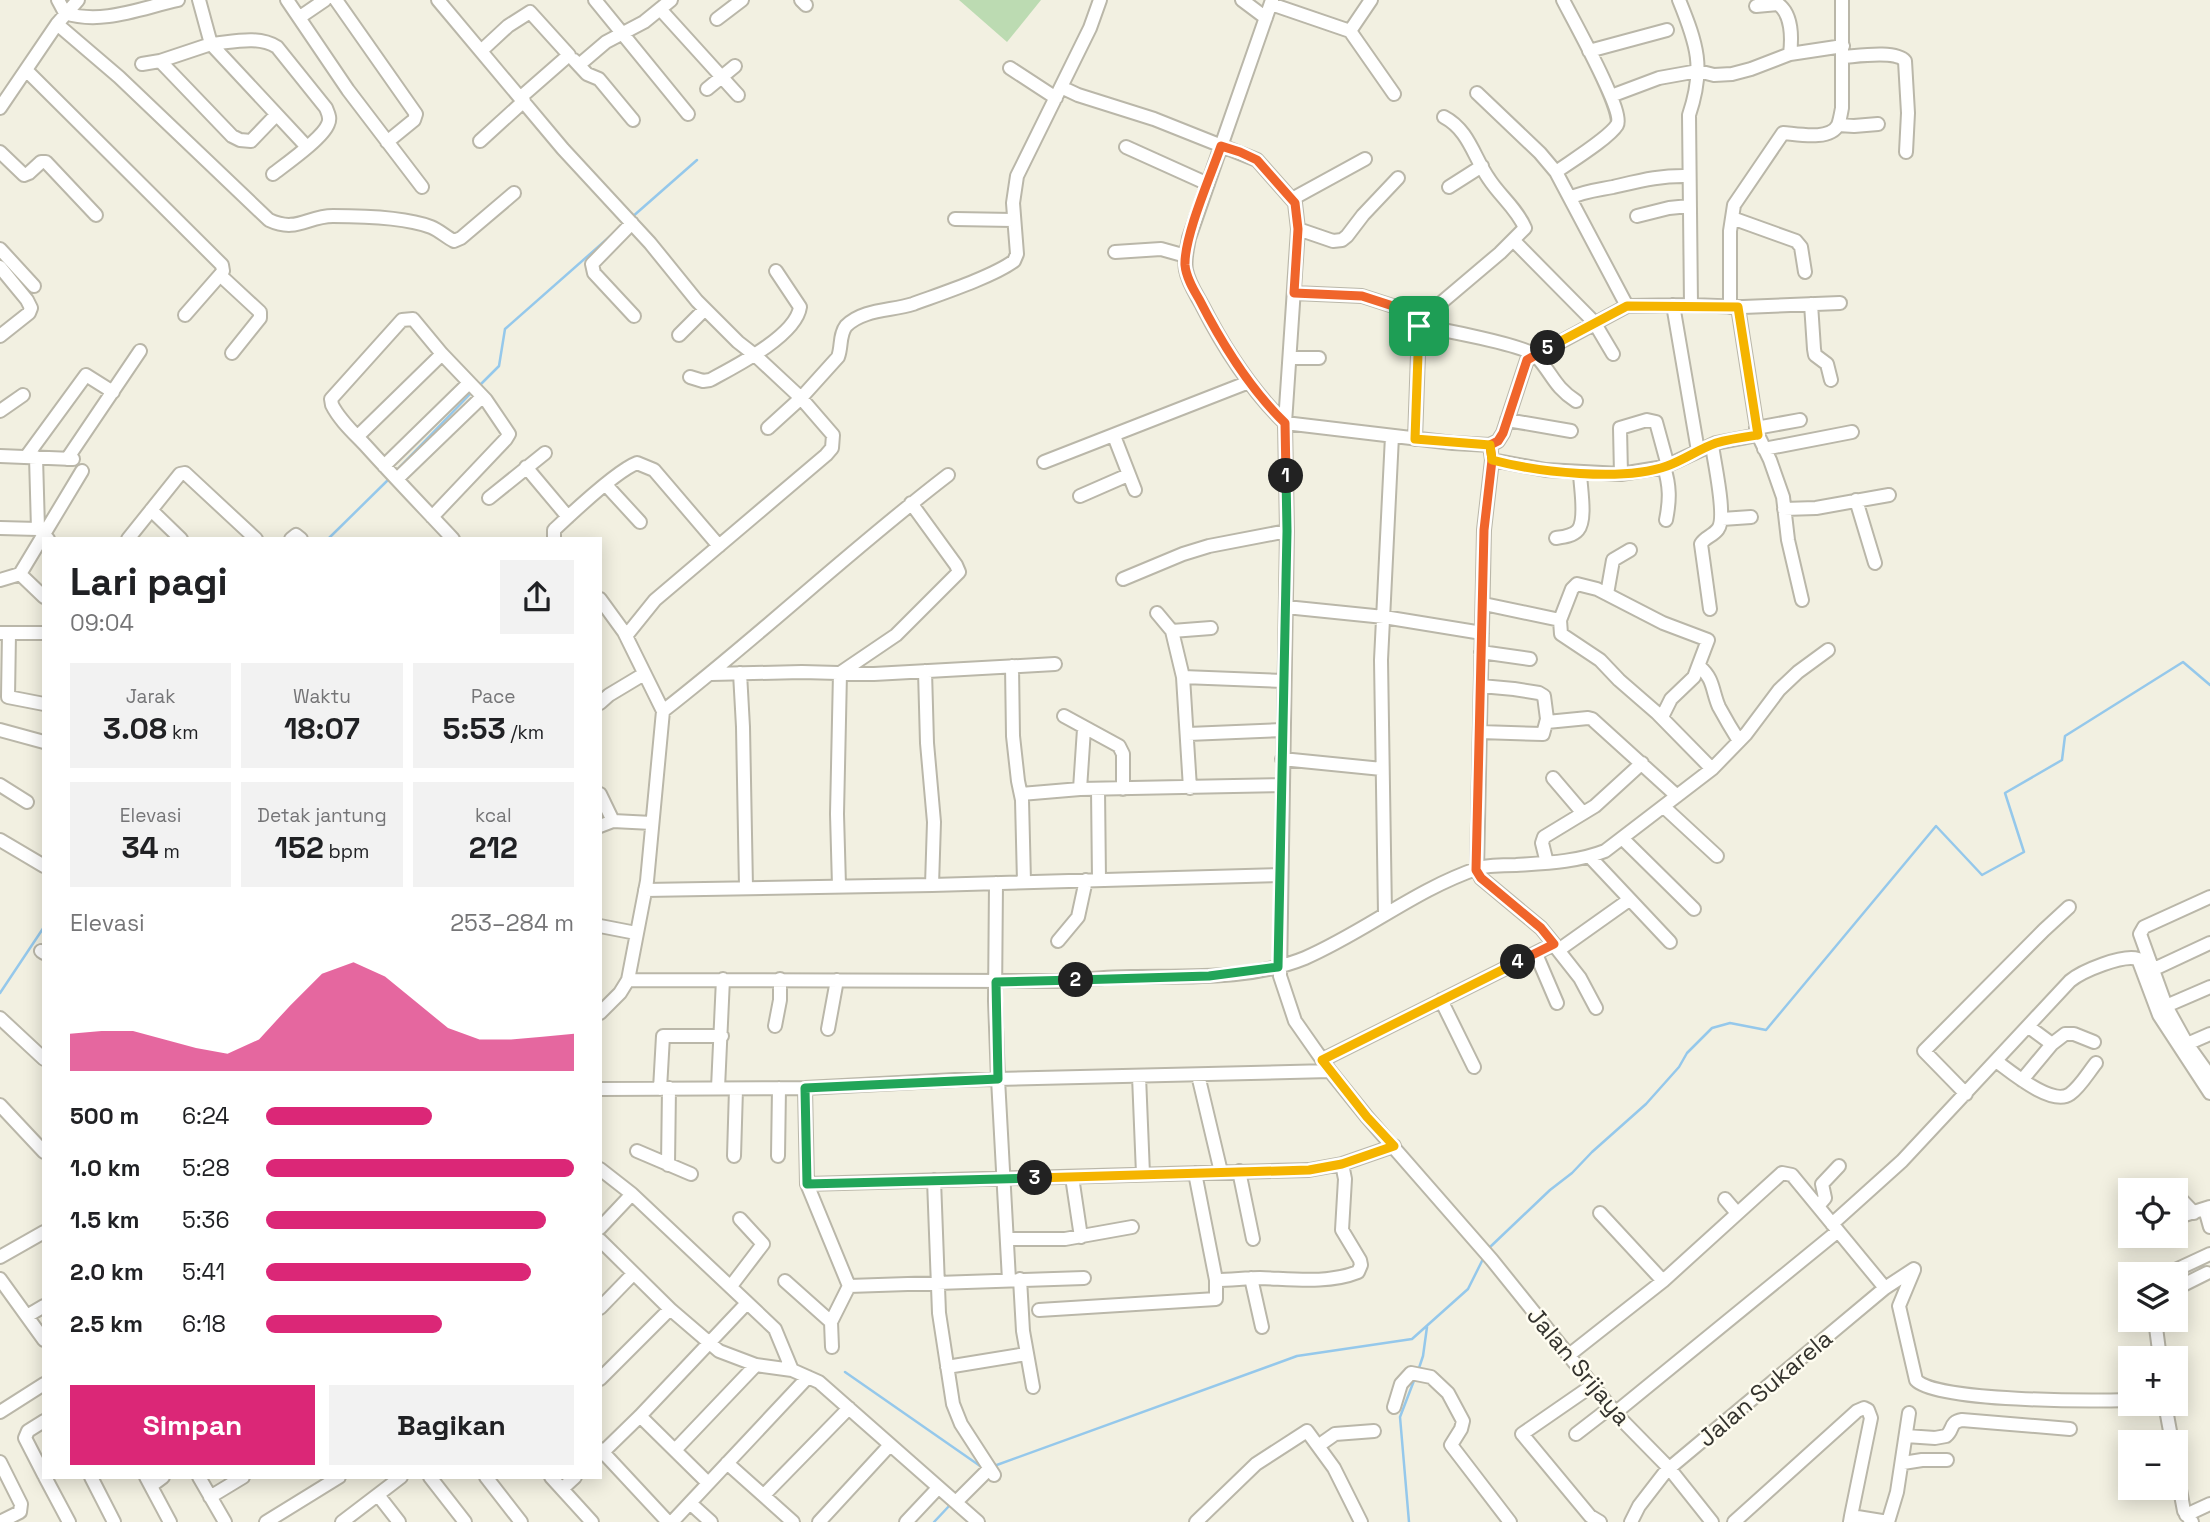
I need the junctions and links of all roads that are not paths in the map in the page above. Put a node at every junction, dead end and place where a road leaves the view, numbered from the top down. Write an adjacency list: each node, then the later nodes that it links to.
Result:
1 (58, 0): 24 (street)
2 (78, 0): 24 (street)
3 (178, 0): 18 (street)
4 (199, 0): 29 (street)
5 (288, 0): 22 (street)
6 (325, 0): 22 (street)
7 (336, 0): 58 (street)
8 (438, 0): 30 (street)
9 (594, 0): 28 (street)
10 (671, 0): 21 (street)
11 (741, 0): 25 (street)
12 (1100, 0): 44 (street)
13 (1242, 0): 23 (street)
14 (1371, 0): 27 (street)
15 (1563, 0): 31 (street)
16 (1679, 0): 41 (street)
17 (1842, 0): 32 (street)
18 (157, 2): 24 (street)
19 (1272, 2): 23 (street); 27 (street)
20 (1756, 6): 33 (street)
21 (660, 9): 28 (street); 42 (street)
22 (300, 17): 58 (street)
23 (1266, 18): 59 (street)
24 (61, 19): 40 (street); 73 (street)
25 (717, 19)
26 (1667, 30): 31 (street)
27 (1350, 31): 46 (street)
28 (624, 33): 37 (street); 51 (street)
29 (211, 44): 35 (street); 52 (street); 61 (street)
30 (481, 51): 34 (street); 49 (street)
31 (1589, 51): 48 (street)
32 (1843, 52): 33 (street); 56 (street); 63 (street)
33 (1790, 54): 41 (street)
34 (569, 55): 37 (street); 49 (street)
35 (160, 61): 36 (street); 52 (street)
36 (142, 64)
37 (579, 65): 54 (street)
38 (735, 66): 42 (street)
39 (1010, 68): 44 (street)
40 (26, 69): 50 (street); 91 (street)
41 (1698, 71): 48 (street); 68 (street)
42 (722, 77): 43 (street); 47 (street)
43 (708, 89)
44 (1059, 92): 59 (street); 82 (street)
45 (1477, 93): 66 (street)
46 (1394, 94)
47 (738, 95)
48 (1611, 96): 66 (street)
49 (522, 99): 57 (street); 81 (street)
50 (0, 108)
51 (688, 114)
52 (276, 116): 61 (street)
53 (1444, 117): 65 (street)
54 (633, 120)
55 (1878, 124): 56 (street)
56 (1838, 125): 79 (street)
57 (480, 141)
58 (387, 142): 71 (street)
59 (1221, 146): 70 (street); 75 (street)
60 (1126, 147): 70 (street)
61 (307, 148): 67 (street)
62 (0, 152): 77 (street)
63 (1906, 152)
64 (1365, 159): 75 (street)
65 (1482, 166): 72 (street); 84 (street)
66 (1556, 172): 74 (street)
67 (273, 174)
68 (1689, 176): 74 (street); 76 (street)
69 (1398, 178): 83 (street)
70 (1208, 184): 87 (street)
71 (422, 187)
72 (1449, 187)
73 (514, 192)
74 (1570, 198): 98 (street)
75 (1292, 200): 83 (street)
76 (1689, 206): 78 (street); 97 (street)
77 (96, 215)
78 (1637, 216)
79 (1732, 218): 90 (street); 99 (street)
80 (955, 219): 82 (street)
81 (628, 220): 100 (street); 102 (street)
82 (1013, 220): 121 (street)
83 (1298, 229): 93 (street)
84 (1514, 241): 103 (street); 104 (street)
85 (0, 249): 92 (street)
86 (1115, 252): 87 (street)
87 (1185, 256): 117 (street)
88 (0, 267): 106 (street)
89 (776, 271): 112 (street)
90 (1805, 272)
91 (220, 275): 101 (street); 108 (street)
92 (34, 286)
93 (1294, 293): 103 (street); 113 (street)
94 (1840, 303): 95 (street)
95 (1811, 304): 99 (street); 116 (street)
96 (1673, 305): 97 (street); 98 (street); 138 (street)
97 (1691, 305): 99 (street)
98 (1627, 306): 104 (street)
99 (1734, 307): 129 (street)
100 (705, 309): 105 (street); 112 (street)
101 (186, 315)
102 (634, 316)
103 (1421, 322): 111 (street); 134 (street)
104 (1594, 322): 110 (street); 111 (street)
105 (679, 335)
106 (0, 336)
107 (140, 351): 119 (street)
108 (232, 353)
109 (442, 354): 118 (street); 131 (street); 131 (street)
110 (1613, 354)
111 (1535, 355): 122 (street); 124 (street)
112 (756, 356): 115 (street); 121 (street)
113 (1290, 358): 114 (street); 126 (street)
114 (1319, 358)
115 (690, 377)
116 (1831, 380)
117 (1249, 382): 126 (street); 132 (street)
118 (475, 389): 148 (street); 148 (street); 161 (street)
119 (113, 392): 141 (street); 144 (street)
120 (23, 395): 123 (street)
121 (801, 398): 127 (street); 176 (street)
122 (1576, 401)
123 (0, 411)
124 (1507, 420): 128 (street); 135 (street)
125 (1800, 420): 129 (street)
126 (1285, 423): 133 (street); 168 (street)
127 (768, 428)
128 (1571, 431)
129 (1757, 431): 136 (street); 137 (street)
130 (1852, 432): 137 (street)
131 (358, 436): 148 (street)
132 (1114, 436): 143 (street); 151 (street)
133 (1392, 436): 134 (street); 190 (street)
134 (1415, 439): 135 (street)
135 (1490, 445): 142 (street)
136 (1712, 445): 138 (street); 164 (street)
137 (1765, 449): 159 (street)
138 (1698, 451): 145 (street)
139 (545, 453): 146 (street)
140 (0, 457): 141 (street)
141 (31, 457): 144 (street); 169 (street)
142 (1492, 460): 147 (street); 186 (street)
143 (1044, 462)
144 (76, 463): 169 (street)
145 (1666, 466): 149 (street); 149 (street); 165 (street)
146 (526, 467): 156 (street); 162 (street)
147 (1580, 472): 149 (street); 175 (street)
148 (391, 473): 161 (street)
149 (1621, 474)
150 (948, 475): 158 (street)
151 (1128, 475): 153 (street); 155 (street)
152 (606, 485): 162 (street); 166 (street); 176 (street)
153 (1135, 490)
154 (1889, 495): 157 (street)
155 (1080, 496)
156 (489, 498)
157 (1856, 500): 159 (street); 178 (street)
158 (911, 503): 206 (street); 208 (street)
159 (1784, 509): 184 (street)
160 (151, 510): 170 (street); 171 (street); 172 (street)
161 (432, 517): 173 (street)
162 (568, 517): 174 (street)
163 (1751, 517): 164 (street)
164 (1722, 519): 188 (street)
165 (1666, 520)
166 (640, 522)
167 (0, 528): 169 (street)
168 (1287, 531): 180 (street); 187 (street)
169 (43, 535): 179 (street)
170 (130, 537)
171 (179, 537)
172 (254, 537)
173 (451, 537)
174 (554, 537)
175 (1556, 538)
176 (719, 546): 197 (street)
177 (1629, 550): 182 (street)
178 (1875, 564)
179 (20, 574): 181 (street); 183 (street)
180 (1123, 579)
181 (0, 580)
182 (1607, 594): 191 (street); 203 (street)
183 (42, 595)
184 (1802, 600)
185 (602, 602): 197 (street)
186 (1484, 604): 191 (street); 196 (street)
187 (1286, 607): 190 (street); 210 (street)
188 (1710, 610)
189 (1157, 613): 193 (street)
190 (1384, 617): 196 (street); 228 (street)
191 (1560, 620): 216 (street)
192 (1211, 628): 193 (street)
193 (1172, 631): 209 (street)
194 (5, 633): 195 (street); 213 (street)
195 (42, 633)
196 (1482, 633): 199 (street)
197 (626, 636): 207 (street)
198 (1828, 650): 224 (street)
199 (1481, 652): 200 (street); 211 (street)
200 (1530, 659)
201 (1055, 664): 202 (street)
202 (1012, 666): 204 (street); 236 (street)
203 (1700, 667): 216 (street); 224 (street)
204 (925, 671): 206 (street); 256 (street)
205 (740, 673): 206 (street); 208 (street); 258 (street)
206 (840, 673): 257 (street)
207 (644, 674): 212 (street); 214 (street)
208 (711, 674): 214 (street)
209 (1183, 677): 210 (street); 222 (street)
210 (1283, 681): 220 (street)
211 (1481, 686): 217 (street); 221 (street)
212 (602, 702)
213 (42, 704)
214 (663, 711): 243 (street)
215 (1064, 716): 218 (street)
216 (1662, 717): 227 (street)
217 (1547, 722): 221 (street); 226 (street)
218 (1084, 729): 233 (street); 235 (street)
219 (0, 730): 223 (street)
220 (1282, 730): 222 (street); 225 (street)
221 (1480, 732): 251 (street)
222 (1188, 734): 232 (street)
223 (42, 741)
224 (1739, 741): 227 (street)
225 (1282, 759): 228 (street); 231 (street)
226 (1643, 763): 237 (street); 241 (street)
227 (1712, 768): 237 (street)
228 (1382, 769): 264 (street)
229 (1553, 778): 241 (street)
230 (0, 785): 239 (street)
231 (1281, 785): 232 (street); 252 (street)
232 (1190, 788): 235 (street)
233 (1080, 789): 234 (street); 236 (street)
234 (1098, 789): 235 (street); 253 (street)
235 (1123, 789)
236 (1021, 794): 254 (street)
237 (1677, 796): 240 (street)
238 (602, 798): 242 (street)
239 (27, 802)
240 (1664, 807): 245 (street); 247 (street)
241 (1582, 812): 249 (street)
242 (613, 821): 243 (street); 244 (street)
243 (652, 823): 259 (street)
244 (602, 825)
245 (1623, 839): 248 (street); 263 (street)
246 (0, 840): 250 (street)
247 (1717, 856)
248 (1590, 857): 249 (street); 261 (street)
249 (1547, 863): 251 (street)
250 (42, 865)
251 (1476, 870): 264 (street); 270 (street)
252 (1281, 875): 253 (street); 272 (street)
253 (1093, 880): 254 (street); 267 (street)
254 (1024, 882): 255 (street)
255 (996, 883): 256 (street); 278 (street)
256 (932, 885): 257 (street)
257 (839, 886): 258 (street)
258 (746, 887): 259 (street)
259 (645, 890): 266 (street)
260 (2210, 897): 273 (street)
261 (1629, 900): 268 (street); 270 (street)
262 (2069, 907): 311 (street)
263 (1694, 909)
264 (1385, 914): 272 (street)
265 (602, 926): 266 (street)
266 (636, 933): 276 (street)
267 (1058, 941)
268 (1670, 942)
269 (2210, 943): 273 (street)
270 (1557, 947): 271 (street); 283 (street)
271 (1536, 954): 280 (street); 281 (street)
272 (1278, 967): 278 (street); 297 (street)
273 (2152, 970): 282 (street)
274 (723, 979): 275 (street); 276 (street); 290 (street)
275 (780, 979): 277 (street); 286 (street)
276 (628, 980): 284 (street)
277 (837, 981): 278 (street); 288 (street)
278 (996, 982): 302 (street)
279 (2210, 987): 282 (street)
280 (1441, 1000): 297 (street); 298 (street)
281 (1557, 1003)
282 (2166, 1006): 293 (street)
283 (1596, 1008)
284 (602, 1011)
285 (0, 1018): 294 (street)
286 (775, 1026)
287 (2029, 1027): 292 (street); 295 (street); 310 (street)
288 (828, 1029)
289 (2210, 1034): 293 (street)
290 (722, 1035): 304 (street); 308 (street)
291 (2094, 1042): 292 (street)
292 (2052, 1044): 303 (street)
293 (2188, 1044): 301 (street)
294 (42, 1057)
295 (1996, 1061): 303 (street); 311 (street)
296 (2096, 1063): 303 (street)
297 (1326, 1065): 299 (street); 313 (street)
298 (1474, 1067)
299 (1198, 1075): 300 (street); 323 (street)
300 (1139, 1076): 302 (street); 326 (street)
301 (2210, 1076)
302 (998, 1079): 306 (street); 328 (street)
303 (2022, 1080)
304 (718, 1088): 308 (street); 309 (street)
305 (779, 1088): 306 (street); 309 (street); 317 (street)
306 (805, 1088): 330 (street)
307 (602, 1089): 308 (street)
308 (665, 1089): 319 (street)
309 (736, 1089): 316 (street)
310 (2210, 1093)
311 (1966, 1094): 342 (street)
312 (0, 1105): 314 (street)
313 (1394, 1146): 318 (street); 377 (street, Jalan Srijaya)
314 (42, 1150)
315 (637, 1151): 319 (street)
316 (734, 1156)
317 (778, 1156)
318 (1342, 1164): 322 (street); 354 (street)
319 (668, 1165): 325 (street)
320 (1839, 1166): 334 (street)
321 (602, 1171): 331 (street)
322 (1239, 1171): 323 (street); 346 (street)
323 (1221, 1172): 324 (street)
324 (1195, 1173): 326 (street); 357 (street)
325 (691, 1174)
326 (1143, 1174): 327 (street)
327 (1072, 1177): 328 (street); 344 (street)
328 (1004, 1178): 329 (street); 345 (street)
329 (934, 1180): 330 (street); 361 (street)
330 (807, 1184): 363 (street)
331 (632, 1194): 339 (street); 362 (street)
332 (1725, 1199): 337 (street)
333 (2188, 1200): 335 (street)
334 (1818, 1206): 337 (street); 342 (street)
335 (2203, 1210): 341 (street)
336 (1600, 1213): 359 (street)
337 (1737, 1213): 359 (street)
338 (740, 1219): 362 (street)
339 (602, 1226)
340 (1132, 1227): 344 (street)
341 (2210, 1227)
342 (1835, 1228): 364 (street); 389 (street)
343 (42, 1233): 349 (street)
344 (1081, 1237): 345 (street)
345 (1008, 1239): 356 (street)
346 (1253, 1239)
347 (602, 1243): 352 (street)
348 (2210, 1254): 350 (street)
349 (0, 1257)
350 (2188, 1264)
351 (2207, 1273): 360 (street)
352 (633, 1274): 366 (street); 368 (street)
353 (1084, 1278): 356 (street)
354 (1251, 1278): 357 (street); 372 (street)
355 (0, 1279): 370 (street)
356 (1014, 1279): 361 (street); 376 (street)
357 (1216, 1280): 369 (street)
358 (785, 1281): 371 (street)
359 (1663, 1281): 377 (street)
360 (2188, 1282)
361 (939, 1283): 363 (street); 379 (street)
362 (731, 1286): 365 (street)
363 (849, 1286): 371 (street)
364 (1885, 1288): 386 (street, Jalan Sukarela); 407 (street, Jalan Sukarela)
365 (746, 1304): 374 (street); 380 (street)
366 (602, 1306)
367 (42, 1307): 370 (street)
368 (670, 1309): 374 (street); 381 (street)
369 (1039, 1310)
370 (27, 1316): 373 (street)
371 (831, 1322): 375 (street)
372 (1262, 1327)
373 (42, 1337)
374 (710, 1343): 378 (street); 392 (street)
375 (832, 1347)
376 (1026, 1354): 379 (street); 385 (street)
377 (1569, 1355): 384 (street, Jalan Srijaya)
378 (756, 1365): 380 (street); 400 (street)
379 (947, 1367): 429 (street)
380 (792, 1370): 382 (street)
381 (602, 1377)
382 (808, 1377): 388 (street); 405 (street)
383 (42, 1385): 390 (street)
384 (1592, 1385): 389 (street, Jalan Srijaya); 453 (street)
385 (1033, 1387)
386 (2118, 1400)
387 (1394, 1407): 452 (street)
388 (849, 1408): 398 (street); 424 (street)
389 (1613, 1410): 396 (street); 407 (street, Jalan Srijaya)
390 (0, 1412)
391 (1909, 1413): 397 (street)
392 (640, 1416): 400 (street); 401 (street)
393 (42, 1422): 408 (street)
394 (2070, 1429): 397 (street)
395 (1374, 1430): 399 (street)
396 (1576, 1434)
397 (1906, 1436): 406 (street)
398 (889, 1446): 421 (street); 447 (street)
399 (1318, 1446): 450 (street); 451 (street)
400 (675, 1450): 420 (street)
401 (602, 1451)
402 (602, 1453): 444 (street)
403 (1947, 1460): 406 (street)
404 (0, 1462): 430 (street)
405 (727, 1463): 420 (street); 424 (street)
406 (1903, 1463): 457 (street)
407 (1670, 1468): 454 (street, Jalan Sukarela); 455 (street, Jalan Srijaya)
408 (42, 1472)
409 (46, 1479): 435 (street)
410 (92, 1479): 433 (street)
411 (200, 1479): 425 (street)
412 (240, 1479): 425 (street)
413 (336, 1479): 438 (street)
414 (398, 1479): 423 (street)
415 (432, 1479): 441 (street)
416 (488, 1479): 442 (street)
417 (553, 1479): 422 (street)
418 (573, 1479): 422 (street)
419 (149, 1481): 436 (street)
420 (708, 1483): 427 (street)
421 (939, 1488): 429 (street); 448 (street)
422 (562, 1489): 443 (street)
423 (378, 1495): 439 (street); 440 (street)
424 (764, 1495): 446 (street)
425 (210, 1497): 437 (street)
426 (2184, 1500): 432 (street)
427 (690, 1503): 444 (street); 445 (street)
428 (2210, 1504): 432 (street)
429 (958, 1507): 449 (street)
430 (14, 1519): 434 (street)
431 (1850, 1519): 456 (street); 457 (street)
432 (2189, 1519)
433 (109, 1520)
434 (0, 1522)
435 (69, 1522)
436 (170, 1522)
437 (225, 1522)
438 (266, 1522)
439 (342, 1522)
440 (399, 1522)
441 (465, 1522)
442 (521, 1522)
443 (592, 1522)
444 (670, 1522)
445 (711, 1522)
446 (793, 1522)
447 (819, 1522)
448 (906, 1522)
449 (978, 1522)
450 (1196, 1522)
451 (1361, 1522)
452 (1510, 1522)
453 (1600, 1522)
454 (1631, 1522)
455 (1712, 1522)
456 (1734, 1522)
457 (1888, 1522)

